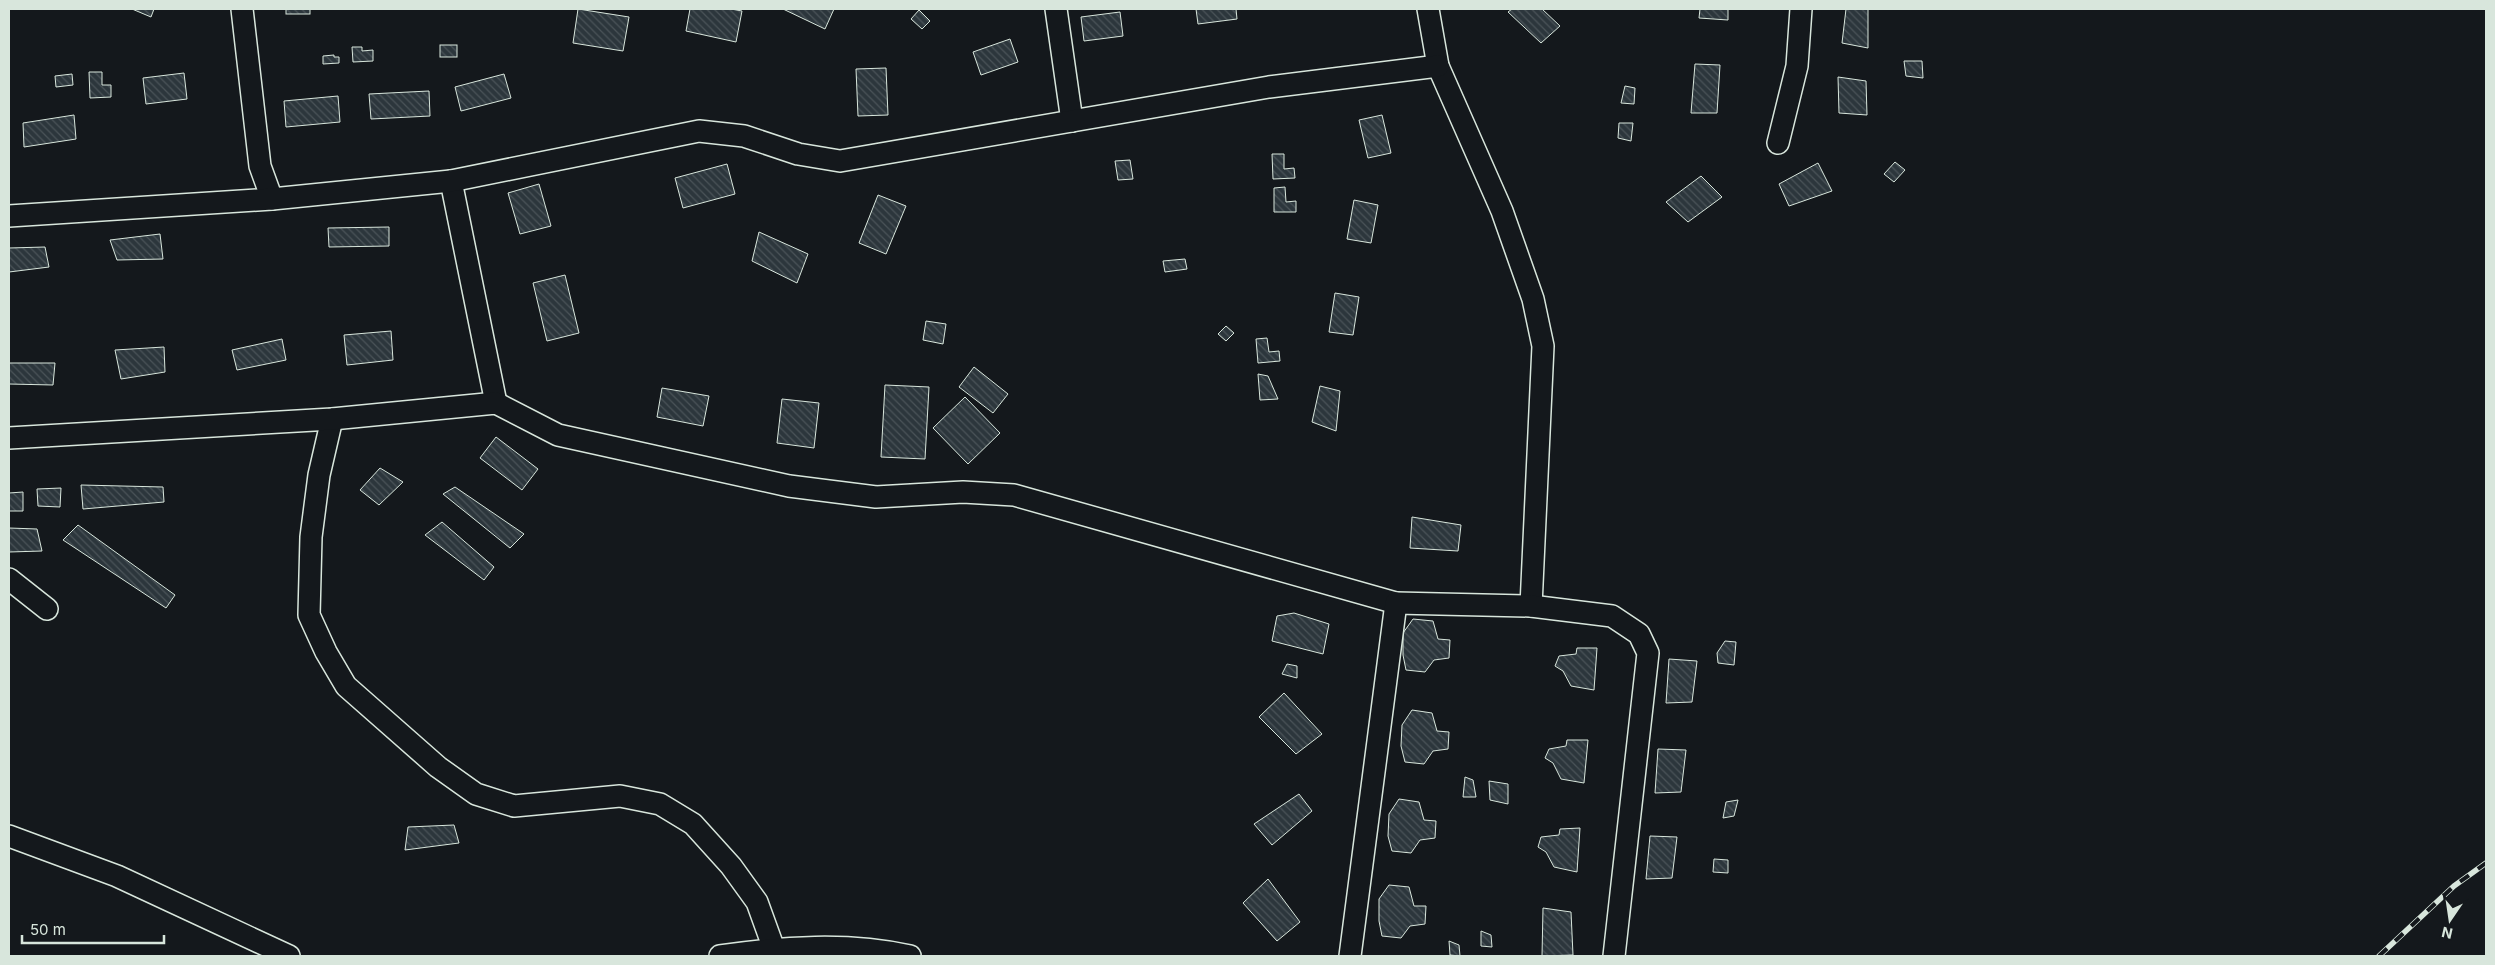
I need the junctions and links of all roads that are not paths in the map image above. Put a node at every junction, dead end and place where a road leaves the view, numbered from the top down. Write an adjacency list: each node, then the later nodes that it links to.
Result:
1 (242, 9): 9 (street)
2 (1056, 9): 6 (street)
3 (1428, 9): 5 (street)
4 (1801, 9): 7 (street)
5 (1438, 66): 6 (street); 16 (street)
6 (1072, 121): 8 (street)
7 (1778, 143)
8 (451, 181): 9 (street); 11 (street)
9 (272, 199): 10 (street)
10 (9, 216)
11 (496, 403): 12 (street); 15 (street)
12 (332, 419): 13 (street); 19 (street)
13 (9, 438)
14 (9, 579): 17 (street)
15 (1396, 603): 16 (street); 23 (street)
16 (1531, 606): 24 (street)
17 (47, 609)
18 (9, 836): 20 (street)
19 (774, 949): 21 (street); 22 (street)
20 (289, 956)
21 (720, 956)
22 (910, 956)
23 (1350, 956)
24 (1614, 956)

